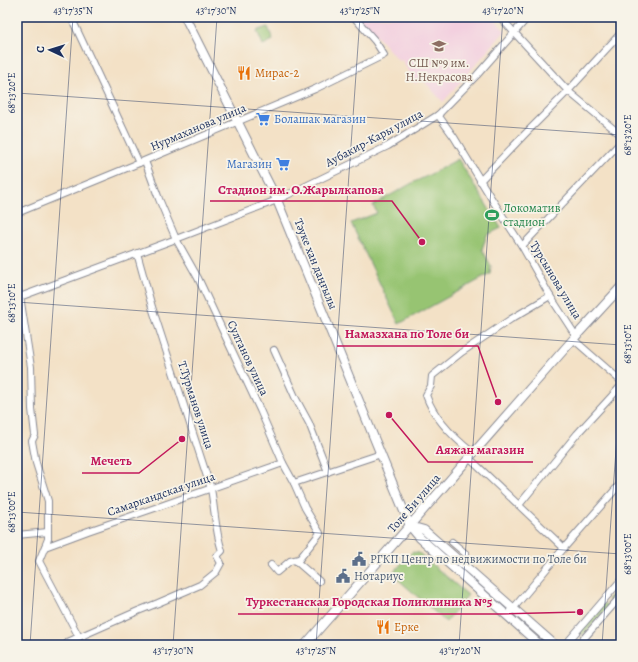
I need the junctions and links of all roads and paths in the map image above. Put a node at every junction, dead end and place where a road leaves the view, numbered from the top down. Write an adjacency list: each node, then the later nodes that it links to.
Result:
1 (71, 17): 13 (street, Султанов улица)
2 (185, 17): 10 (street, Тәуке хан даңғылы)
3 (354, 17): 10 (street, Нурмаханова улица)
4 (500, 17): 6 (street)
5 (528, 17): 6 (street, Аубакир-Кары улица)
6 (514, 33): 8 (street); 9 (street, Аубакир-Кары улица)
7 (621, 34): 8 (street)
8 (568, 91): 11 (street); 14 (street)
9 (438, 115): 14 (street, Турсынова улица); 15 (street, Аубакир-Кары улица)
10 (238, 122): 13 (street, Нурмаханова улица); 15 (street, Тәуке хан даңғылы)
11 (621, 135)
12 (621, 142): 18 (street)
13 (142, 162): 16 (street, Нурмаханова улица); 17 (street, Султанов улица)
14 (480, 181): 18 (street, Турсынова улица)
15 (277, 200): 17 (street, Аубакир-Кары улица); 28 (street, Тәуке хан даңғылы)
16 (17, 213)
17 (176, 239): 19 (street, Аубакир-Кары улица); 30 (street, Султанов улица)
18 (522, 246): 22 (street, Турсынова улица)
19 (137, 253): 23 (street, Аубакир-Кары улица); 34 (street, Т.Турманов улица)
20 (621, 287): 24 (street, Толе Би улица)
21 (17, 289): 23 (street)
22 (550, 296): 24 (street, Турсынова улица); 29 (street)
23 (18, 297): 37 (street)
24 (574, 338): 26 (street, Турсынова улица); 29 (street, Толе Би улица)
25 (274, 350): 31 (street)
26 (621, 381)
27 (621, 386): 35 (street)
28 (381, 454): 31 (street); 36 (street, Тәуке хан даңғылы)
29 (471, 456): 35 (street); 36 (street, Толе Би улица)
30 (283, 464): 32 (street, Султанов улица); 34 (street, Самаркандская улица)
31 (328, 472): 32 (street)
32 (294, 483): 43 (street, Султанов улица)
33 (621, 483): 41 (street)
34 (211, 489): 40 (street, Самаркандская улица); 50 (street, Т.Турманов улица)
35 (519, 505): 41 (street)
36 (410, 526): 48 (street); 49 (street, Тәуке хан даңғылы); 52 (street, Толе Би улица)
37 (48, 532): 38 (street); 40 (street)
38 (17, 535)
39 (452, 542): 42 (street)
40 (45, 547): 50 (street)
41 (564, 548): 48 (street)
42 (466, 554)
43 (299, 559): 44 (street, Султанов улица); 46 (street)
44 (271, 565)
45 (621, 580): 55 (street)
46 (319, 581)
47 (621, 596): 56 (street)
48 (512, 608): 49 (street); 54 (street)
49 (507, 616): 53 (street, Тәуке хан даңғылы)
50 (79, 637): 51 (street)
51 (66, 645)
52 (305, 645)
53 (540, 645)
54 (555, 645)
55 (565, 645)
56 (578, 645)

